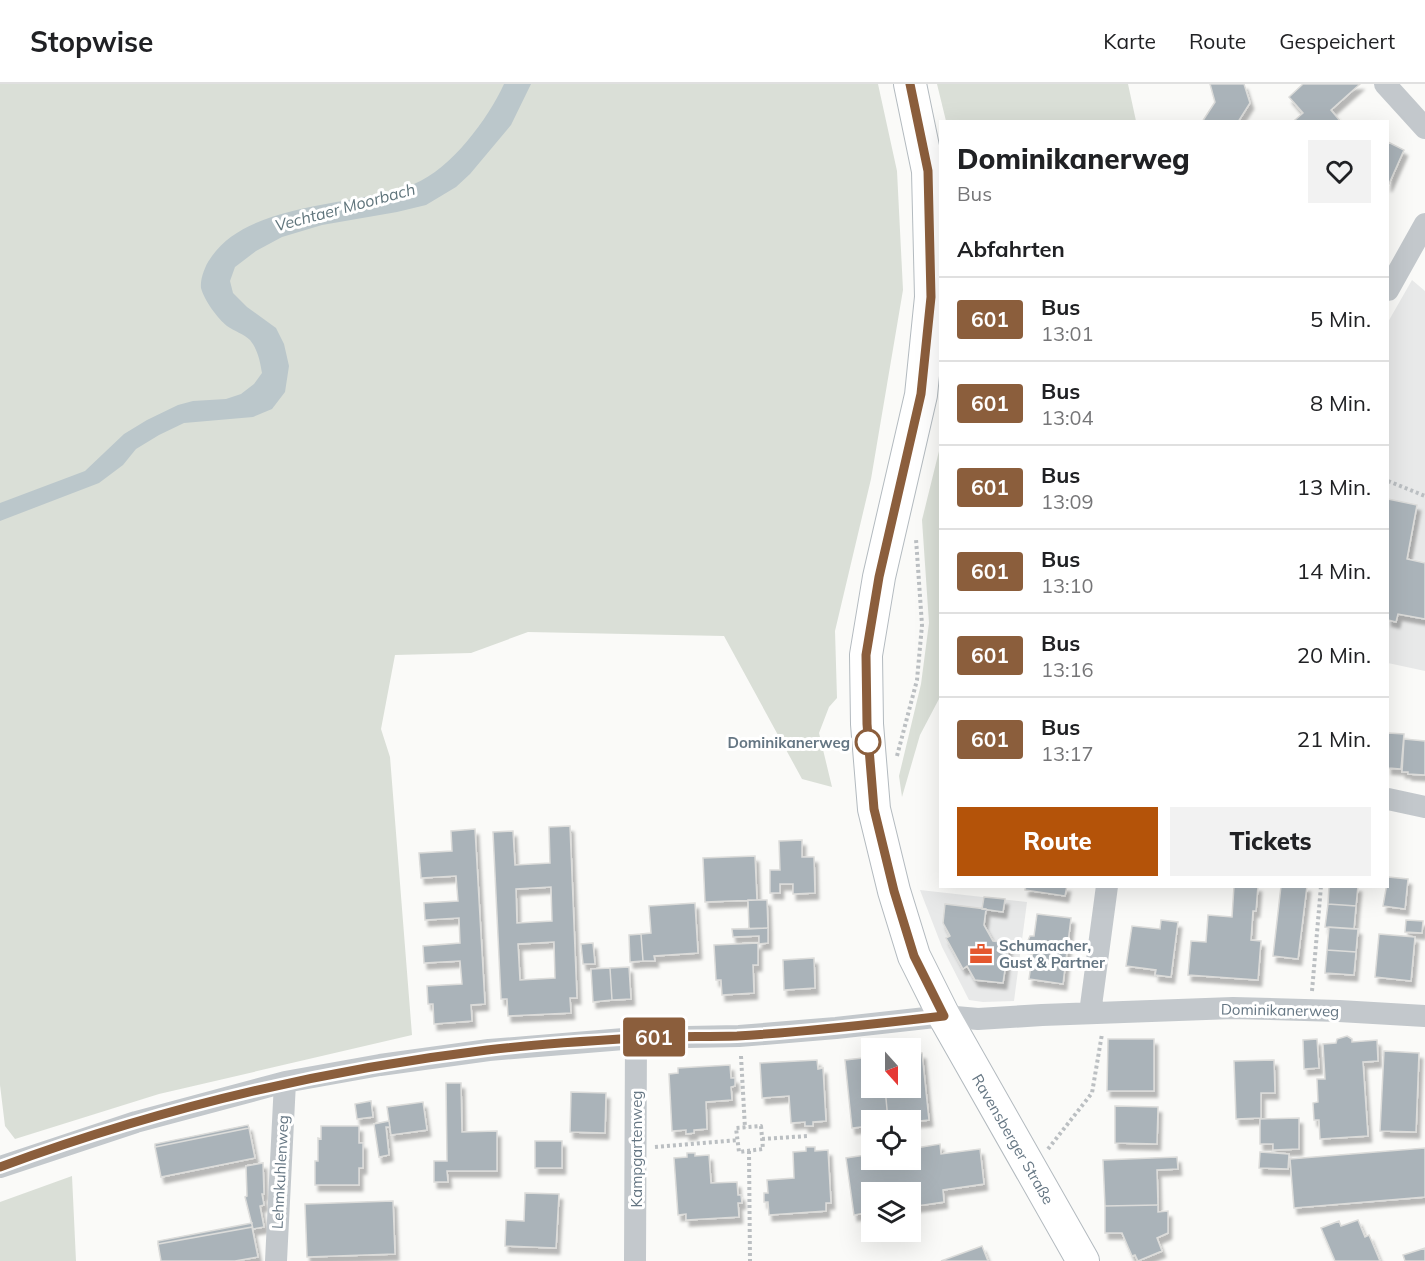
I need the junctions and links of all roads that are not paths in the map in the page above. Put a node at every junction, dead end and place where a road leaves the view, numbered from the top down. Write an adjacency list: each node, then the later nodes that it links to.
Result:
1 (910, 84): 10 (main road, Ravensberger Straße)
2 (1385, 84): 3 (street)
3 (1425, 128)
4 (1425, 224): 5 (street)
5 (1389, 288)
6 (1389, 799): 7 (street)
7 (1425, 807)
8 (1107, 888): 9 (street)
9 (1098, 1013): 10 (street, Dominikanerweg); 11 (street, Dominikanerweg)
10 (944, 1016): 12 (street, Dominikanerweg); 17 (main road, Ravensberger Straße)
11 (1425, 1016)
12 (636, 1038): 13 (street, Dominikanerweg); 16 (street, Kampgartenweg)
13 (285, 1082): 14 (street, Dominikanerweg); 15 (street, Lehmkuhlenweg)
14 (0, 1167)
15 (276, 1261)
16 (634, 1261)
17 (1083, 1261)

